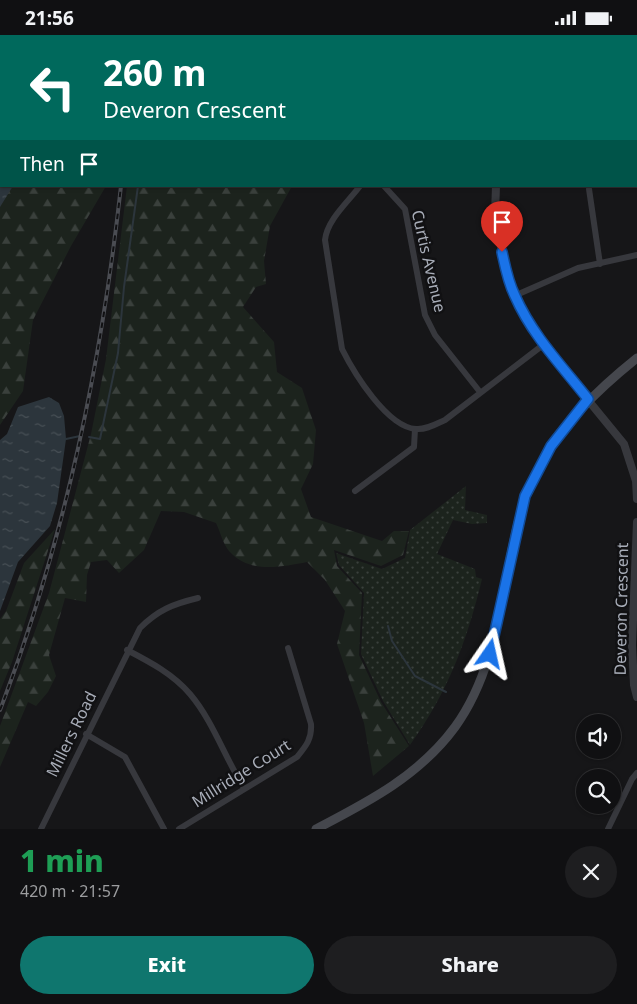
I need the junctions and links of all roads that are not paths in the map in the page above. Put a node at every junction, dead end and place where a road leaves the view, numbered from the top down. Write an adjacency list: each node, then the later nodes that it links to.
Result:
1 (359, 187): 12 (street)
2 (385, 187): 10 (street, Curtis Avenue)
3 (496, 187): 7 (street)
4 (589, 189): 6 (street)
5 (637, 255): 6 (street)
6 (600, 264): 7 (street)
7 (514, 296): 8 (street)
8 (543, 345): 10 (street); 11 (street)
9 (637, 358): 11 (main road)
10 (480, 393): 12 (street)
11 (588, 399): 14 (street); 27 (main road)
12 (415, 429): 13 (street)
13 (355, 491)
14 (637, 499)
15 (637, 522): 16 (street, Deveron Crescent)
16 (636, 564): 20 (street, Deveron Crescent)
17 (198, 598): 19 (street, Millers Road)
18 (288, 648): 23 (street, Millridge Court)
19 (127, 650): 21 (street, Millers Road); 23 (street)
20 (637, 697)
21 (86, 734): 24 (street, Millers Road); 25 (street)
22 (637, 773): 28 (street)
23 (244, 788): 26 (street, Millridge Court)
24 (41, 829)
25 (164, 829)
26 (179, 829)
27 (316, 829)
28 (608, 829)

